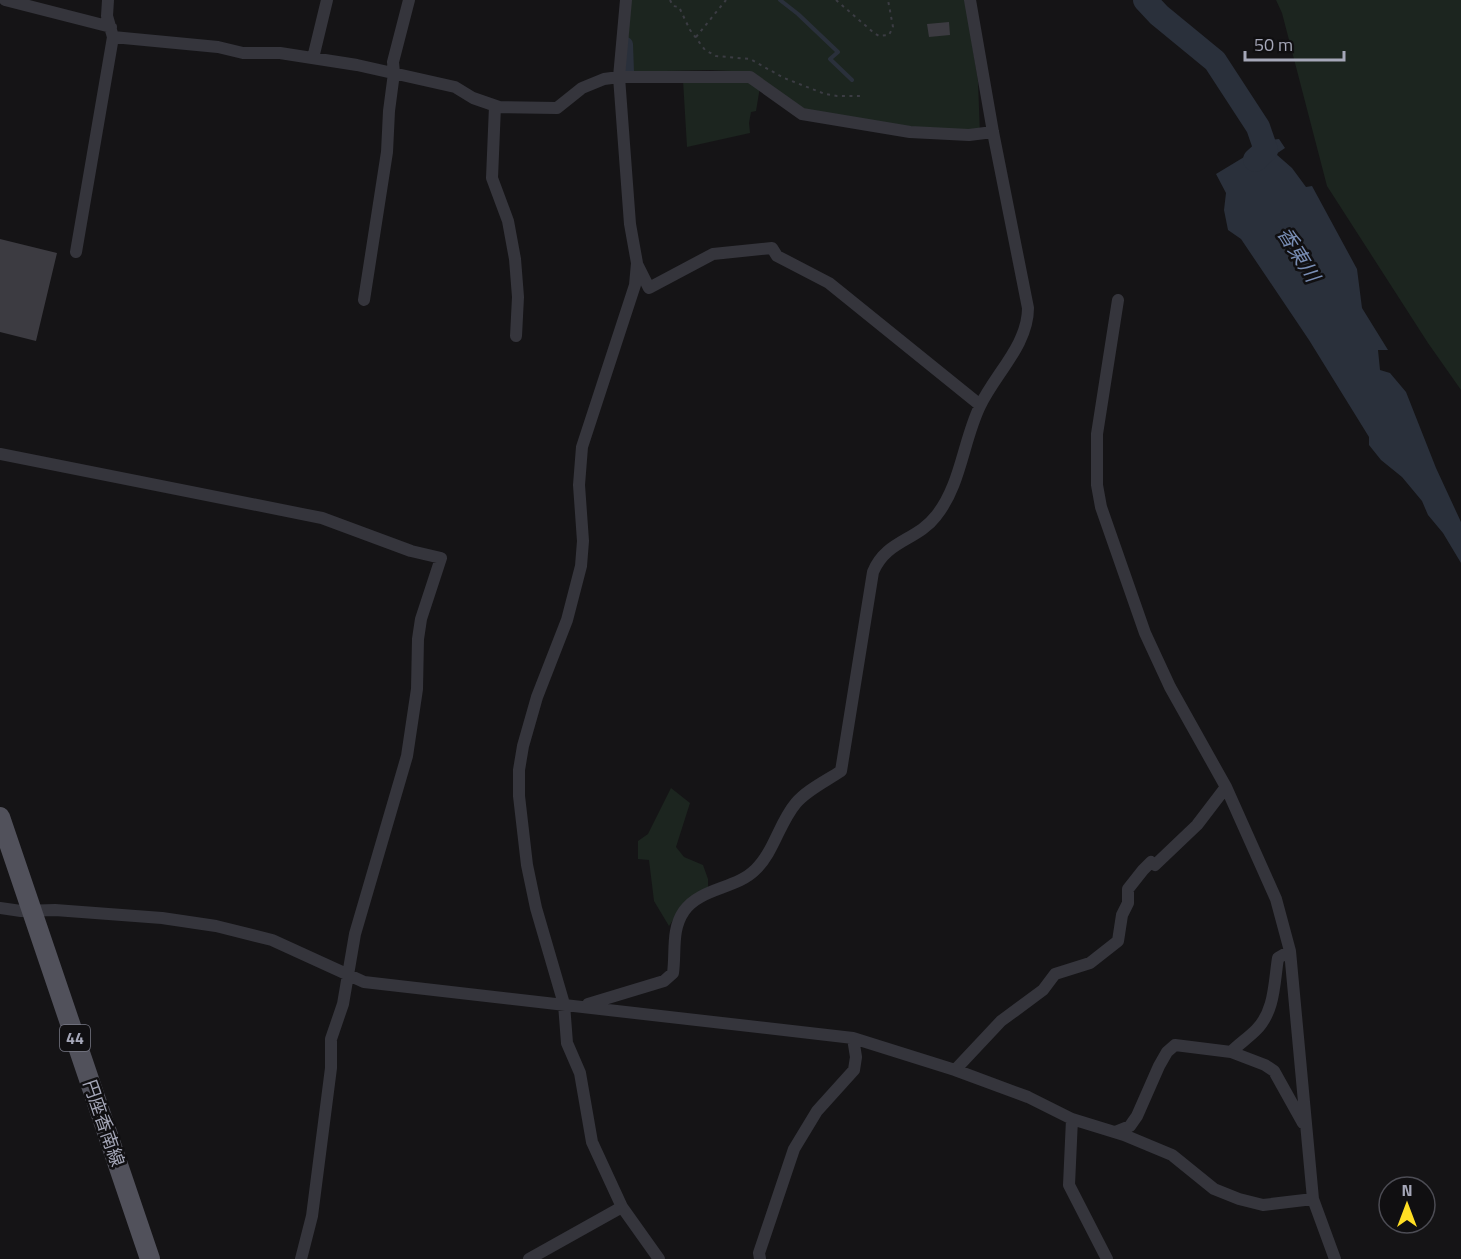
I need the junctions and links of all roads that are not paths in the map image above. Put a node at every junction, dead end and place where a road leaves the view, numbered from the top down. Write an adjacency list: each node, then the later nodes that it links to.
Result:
1 (5, 0): 7 (street)
2 (108, 0): 7 (street)
3 (327, 0): 8 (street)
4 (409, 0): 9 (street)
5 (626, 0): 10 (street)
6 (970, 0): 12 (street)
7 (112, 32): 8 (street); 13 (street)
8 (313, 58): 9 (street)
9 (394, 73): 11 (street); 15 (street)
10 (619, 77): 11 (street); 12 (street); 14 (street)
11 (495, 106): 17 (street)
12 (993, 132): 18 (street)
13 (76, 252)
14 (637, 263): 18 (street); 26 (street)
15 (364, 300)
16 (1118, 300): 20 (street)
17 (516, 336)
18 (980, 405): 27 (street)
19 (0, 454): 25 (street)
20 (1226, 787): 24 (street); 30 (street)
21 (0, 817): 23 (main road, 円座香南線 / 44)
22 (0, 908): 23 (street)
23 (32, 911): 25 (street); 36 (main road, 円座香南線 / 44)
24 (1290, 951): 29 (street); 32 (street)
25 (348, 975): 26 (street); 37 (street)
26 (564, 1004): 27 (street); 35 (street)
27 (582, 1006): 28 (street)
28 (853, 1038): 30 (street); 40 (street)
29 (1231, 1052): 32 (street); 33 (street)
30 (955, 1070): 31 (street)
31 (1072, 1119): 33 (street); 41 (street)
32 (1306, 1129): 34 (street)
33 (1116, 1132): 34 (street)
34 (1313, 1199): 42 (street)
35 (622, 1207): 38 (street); 39 (street)
36 (150, 1259)
37 (301, 1259)
38 (530, 1259)
39 (659, 1259)
40 (760, 1259)
41 (1107, 1259)
42 (1335, 1259)

